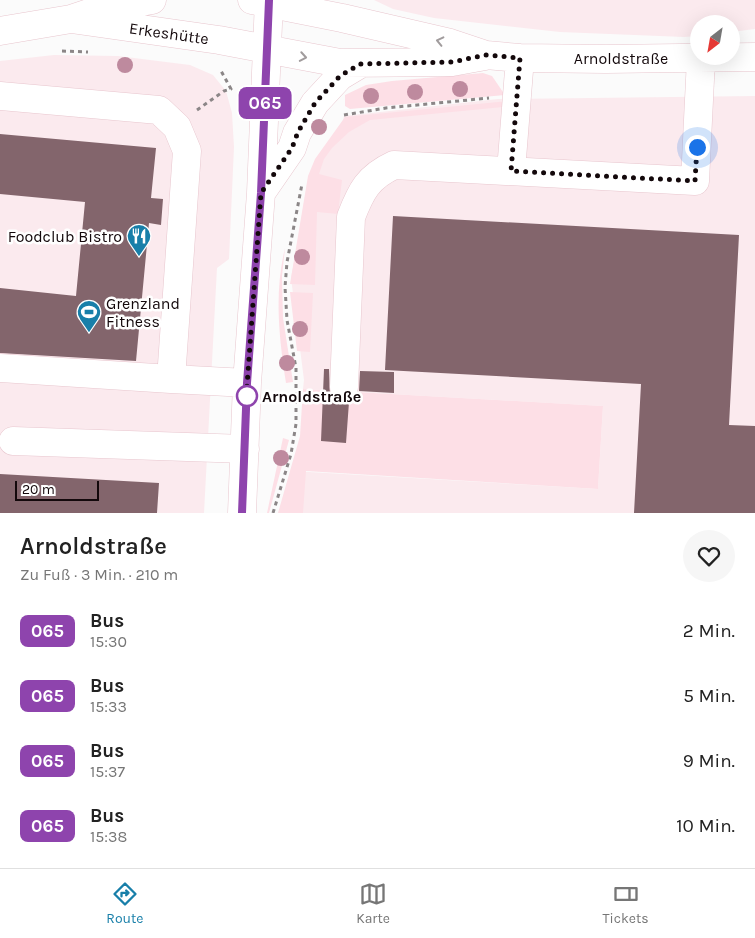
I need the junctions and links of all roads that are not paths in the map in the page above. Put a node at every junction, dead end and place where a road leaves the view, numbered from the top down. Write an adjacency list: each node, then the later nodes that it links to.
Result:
1 (152, 0): 3 (street, Erkeshütte)
2 (263, 1): 5 (street); 6 (street, Arnoldstraße, one-way to 2)
3 (71, 19): 4 (street, Erkeshütte); 5 (street, Erkeshütte)
4 (0, 31)
5 (266, 50): 11 (street, Arnoldstraße, one-way to 11); 15 (street)
6 (486, 55): 9 (street, Arnoldstraße); 11 (street, Arnoldstraße)
7 (740, 57): 8 (street, Arnoldstraße)
8 (755, 57)
9 (520, 58): 10 (street, Arnoldstraße); 14 (street)
10 (690, 58)
11 (360, 64): 15 (street)
12 (701, 65): 14 (street)
13 (0, 96): 17 (street)
14 (511, 171): 19 (street)
15 (261, 193): 18 (street)
16 (0, 368): 17 (street)
17 (171, 379): 18 (street)
18 (247, 383): 21 (street)
19 (344, 387)
20 (14, 441): 21 (street)
21 (245, 449): 22 (street)
22 (242, 513)

